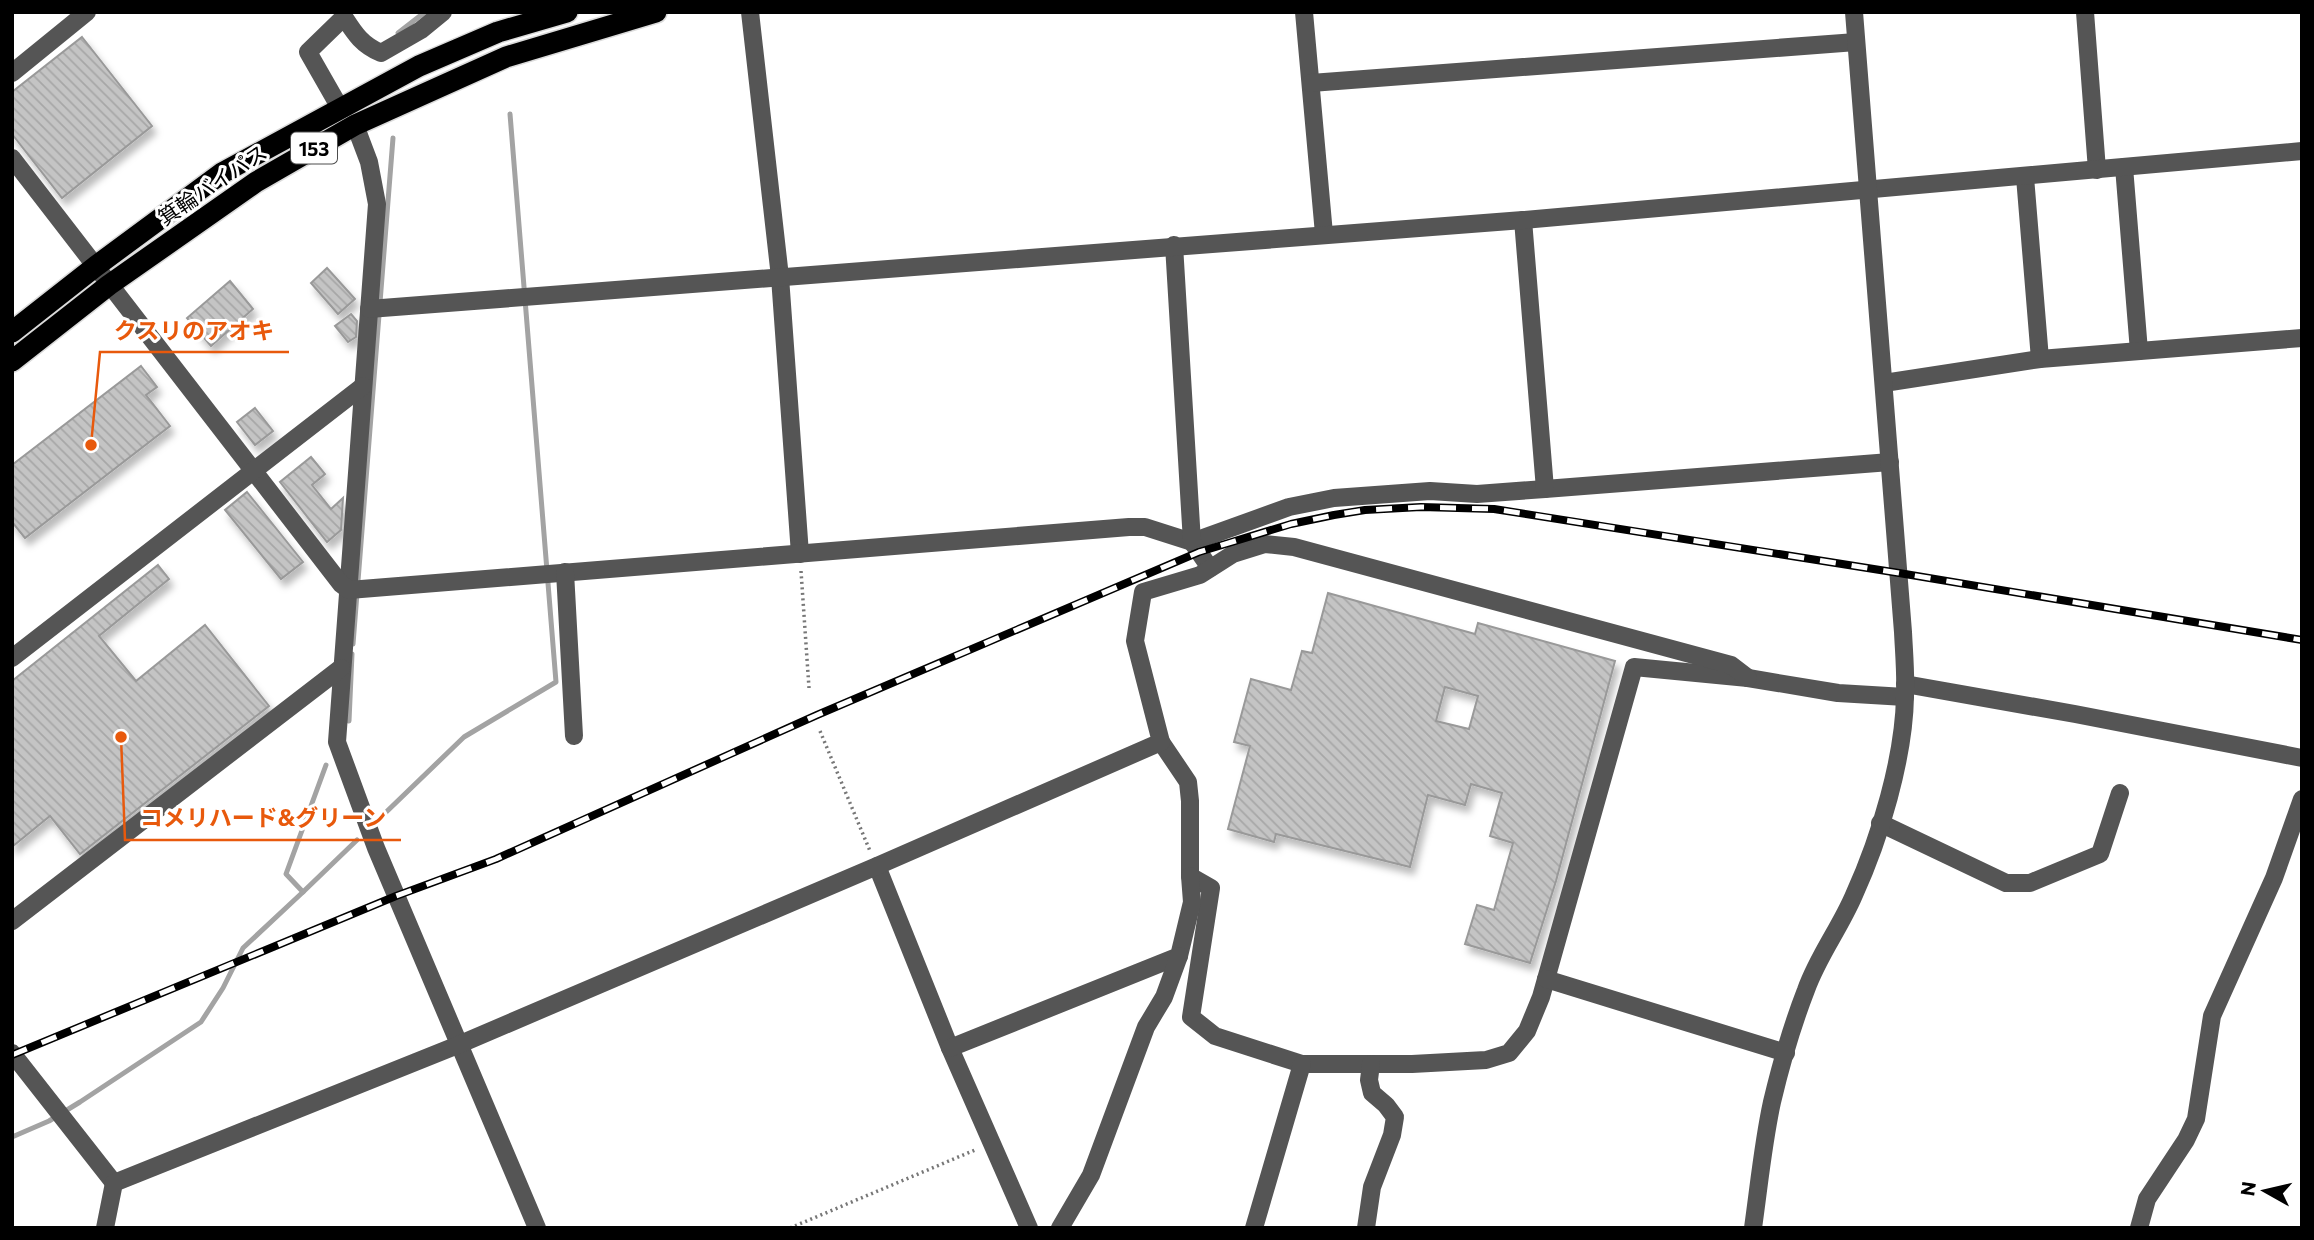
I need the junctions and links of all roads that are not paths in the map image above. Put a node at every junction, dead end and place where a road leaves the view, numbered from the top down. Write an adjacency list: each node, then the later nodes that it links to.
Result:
1 (87, 12): 11 (street)
2 (443, 12): 9 (street)
3 (567, 12): 13 (highway, 箕輪バイパス / 153)
4 (656, 12): 14 (highway, 箕輪バイパス / 153)
5 (750, 12): 25 (street)
6 (1304, 12): 12 (street)
7 (1854, 12): 10 (street)
8 (2085, 12): 18 (street)
9 (343, 15): 13 (street)
10 (1856, 42): 12 (street); 20 (street)
11 (12, 73)
12 (1311, 83): 22 (street)
13 (340, 108): 24 (highway, 箕輪バイパス / 153)
14 (355, 125): 26 (highway, 箕輪バイパス / 153); 27 (street)
15 (2302, 151): 17 (street)
16 (12, 158): 24 (street)
17 (2124, 167): 18 (street); 30 (street)
18 (2096, 170): 19 (street)
19 (2025, 177): 20 (street); 31 (street)
20 (1867, 190): 21 (street); 33 (street)
21 (1522, 220): 22 (street); 37 (street)
22 (1324, 234): 23 (street)
23 (1174, 245): 25 (street); 38 (street)
24 (96, 266): 26 (street); 28 (highway, 箕輪バイパス / 153)
25 (780, 277): 27 (street); 39 (street)
26 (109, 285): 32 (highway, 箕輪バイパス / 153); 36 (street)
27 (377, 308): 34 (street)
28 (12, 332)
29 (2302, 338): 30 (street)
30 (2140, 351): 31 (street)
31 (2040, 359): 33 (street)
32 (12, 361)
33 (1884, 383): 35 (street)
34 (363, 386): 36 (street); 42 (street)
35 (1890, 462): 37 (street); 46 (street)
36 (254, 472): 42 (street); 43 (street)
37 (1545, 489): 38 (street)
38 (1192, 542): 39 (street); 40 (street)
39 (800, 554): 41 (street)
40 (1210, 568): 45 (street); 48 (street)
41 (552, 573): 42 (street); 47 (street)
42 (350, 590): 44 (street)
43 (12, 658)
44 (341, 668): 55 (street); 58 (street)
45 (1748, 678): 46 (street); 57 (street)
46 (1905, 690): 49 (street); 52 (street)
47 (574, 736)
48 (1161, 742): 53 (street); 54 (street)
49 (2302, 758)
50 (2120, 793): 52 (street)
51 (2302, 799): 72 (street)
52 (1880, 823): 61 (street)
53 (877, 866): 58 (street); 59 (street)
54 (1190, 876): 56 (street); 62 (street)
55 (12, 920)
56 (1179, 956): 59 (street); 68 (street)
57 (1546, 978): 61 (street); 63 (street)
58 (458, 1045): 64 (street); 66 (street)
59 (950, 1048): 67 (street)
60 (12, 1053): 64 (street)
61 (1786, 1053): 71 (street)
62 (1302, 1064): 63 (street); 69 (street)
63 (1371, 1064): 70 (street)
64 (114, 1183): 65 (street)
65 (105, 1228)
66 (537, 1228)
67 (1029, 1228)
68 (1060, 1228)
69 (1254, 1228)
70 (1366, 1228)
71 (1753, 1228)
72 (2139, 1228)

